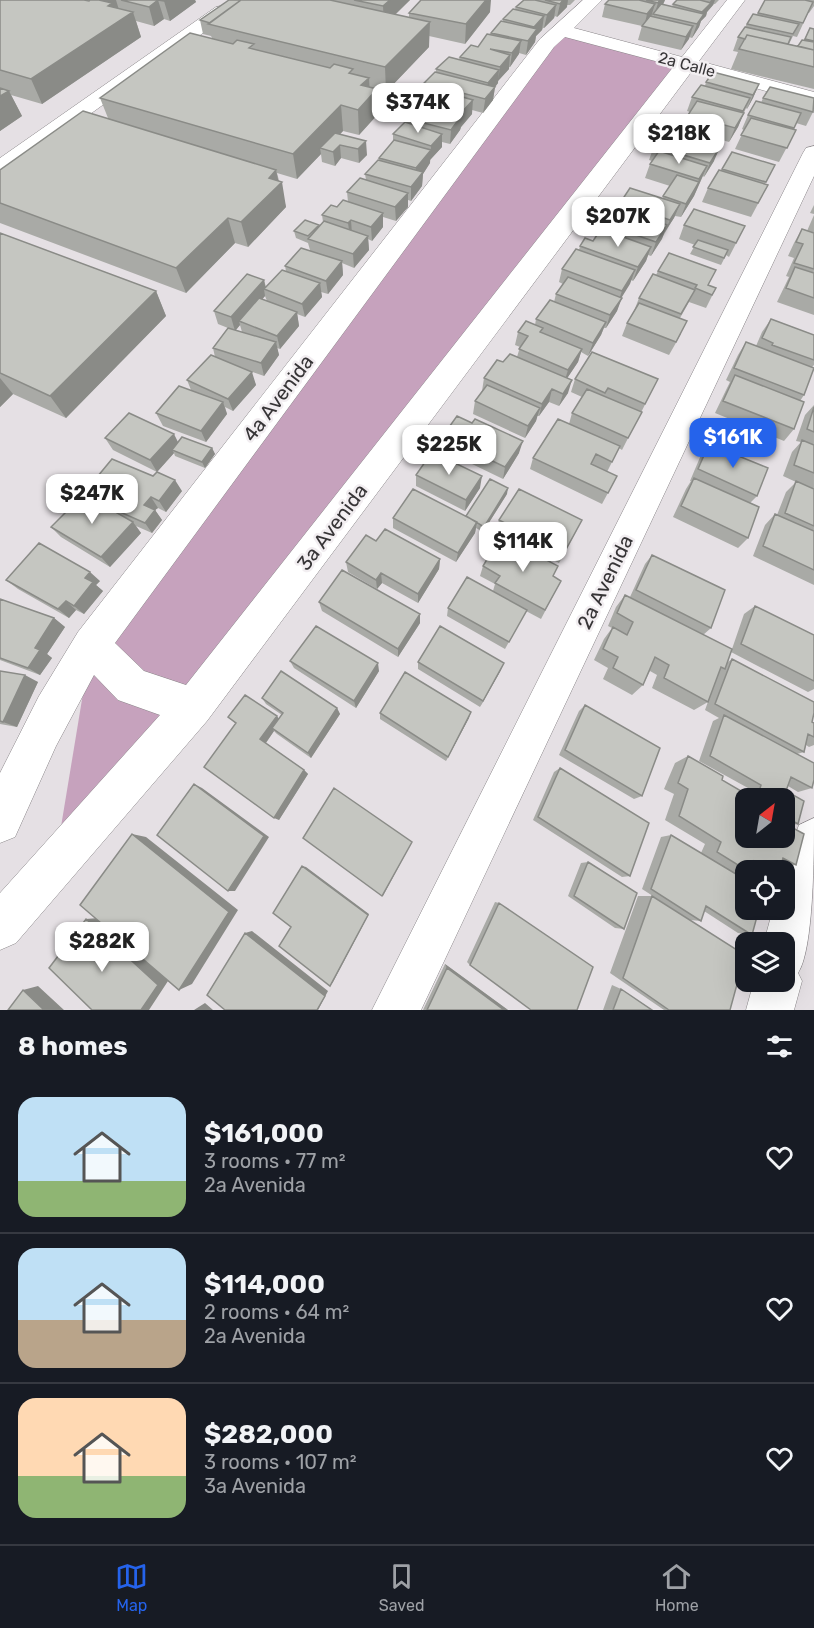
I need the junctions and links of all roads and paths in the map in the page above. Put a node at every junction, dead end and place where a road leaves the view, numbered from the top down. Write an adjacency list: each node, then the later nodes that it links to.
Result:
1 (593, 0): 4 (street, 4a Avenida)
2 (736, 0): 5 (street, 3a Avenida)
3 (222, 11): 8 (street)
4 (561, 30): 5 (street, 2a Calle); 9 (street, 4a Avenida)
5 (686, 64): 6 (street, 2a Calle); 10 (street, 3a Avenida)
6 (814, 98)
7 (814, 153): 16 (street, 2a Avenida)
8 (0, 168)
9 (91, 645): 10 (street); 11 (street, 4a Avenida)
10 (193, 707): 13 (street, 3a Avenida)
11 (0, 822)
12 (814, 840): 14 (street)
13 (0, 927)
14 (790, 932)
15 (775, 992): 17 (street)
16 (396, 1010)
17 (770, 1010)

